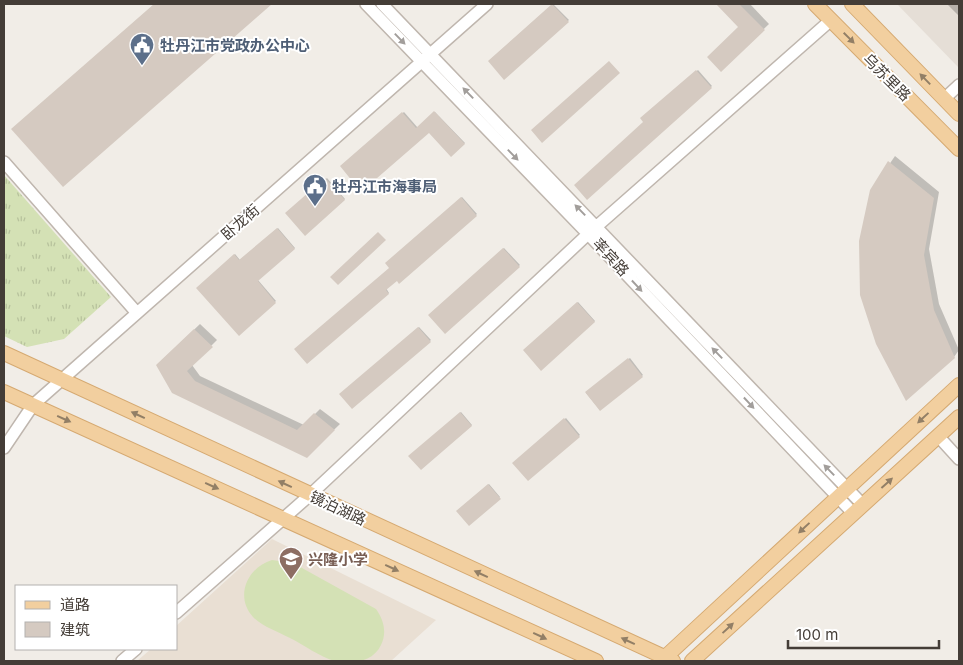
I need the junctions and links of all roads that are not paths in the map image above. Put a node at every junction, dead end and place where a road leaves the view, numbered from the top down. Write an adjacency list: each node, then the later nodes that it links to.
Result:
1 (366, 4): 7 (street, 率宾路, one-way to 7)
2 (382, 4): 7 (street, 率宾路)
3 (487, 4): 7 (street, 卧龙街)
4 (815, 4): 6 (main road, 乌苏里路)
5 (852, 4): 9 (main road, 乌苏里路, one-way to 5)
6 (831, 20): 11 (main road, 乌苏里路, one-way to 11); 13 (street)
7 (427, 58): 13 (street, 率宾路); 14 (street, 卧龙街)
8 (959, 85): 9 (street)
9 (944, 99): 10 (main road, 乌苏里路)
10 (959, 114)
11 (959, 149)
12 (4, 162): 14 (street)
13 (592, 230): 24 (street, 率宾路); 25 (street)
14 (137, 312): 16 (street, 卧龙街)
15 (4, 353): 16 (main road, 镜泊湖路)
16 (62, 379): 19 (street, 卧龙街); 25 (main road, 镜泊湖路, one-way to 16)
17 (959, 385): 24 (main road, one-way to 24)
18 (4, 392): 19 (main road)
19 (34, 405): 22 (street, 卧龙街); 27 (main road, one-way to 27)
20 (959, 417): 21 (main road)
21 (938, 436): 23 (street); 26 (main road, one-way to 21)
22 (4, 448)
23 (959, 459)
24 (843, 493): 26 (street, 率宾路); 30 (main road, one-way to 30)
25 (310, 495): 27 (street); 30 (main road, 镜泊湖路, one-way to 25)
26 (858, 509): 33 (main road, one-way to 26)
27 (283, 519): 28 (street); 32 (main road, one-way to 32)
28 (178, 612)
29 (135, 650): 31 (street)
30 (666, 660)
31 (122, 661)
32 (596, 661)
33 (692, 661)

